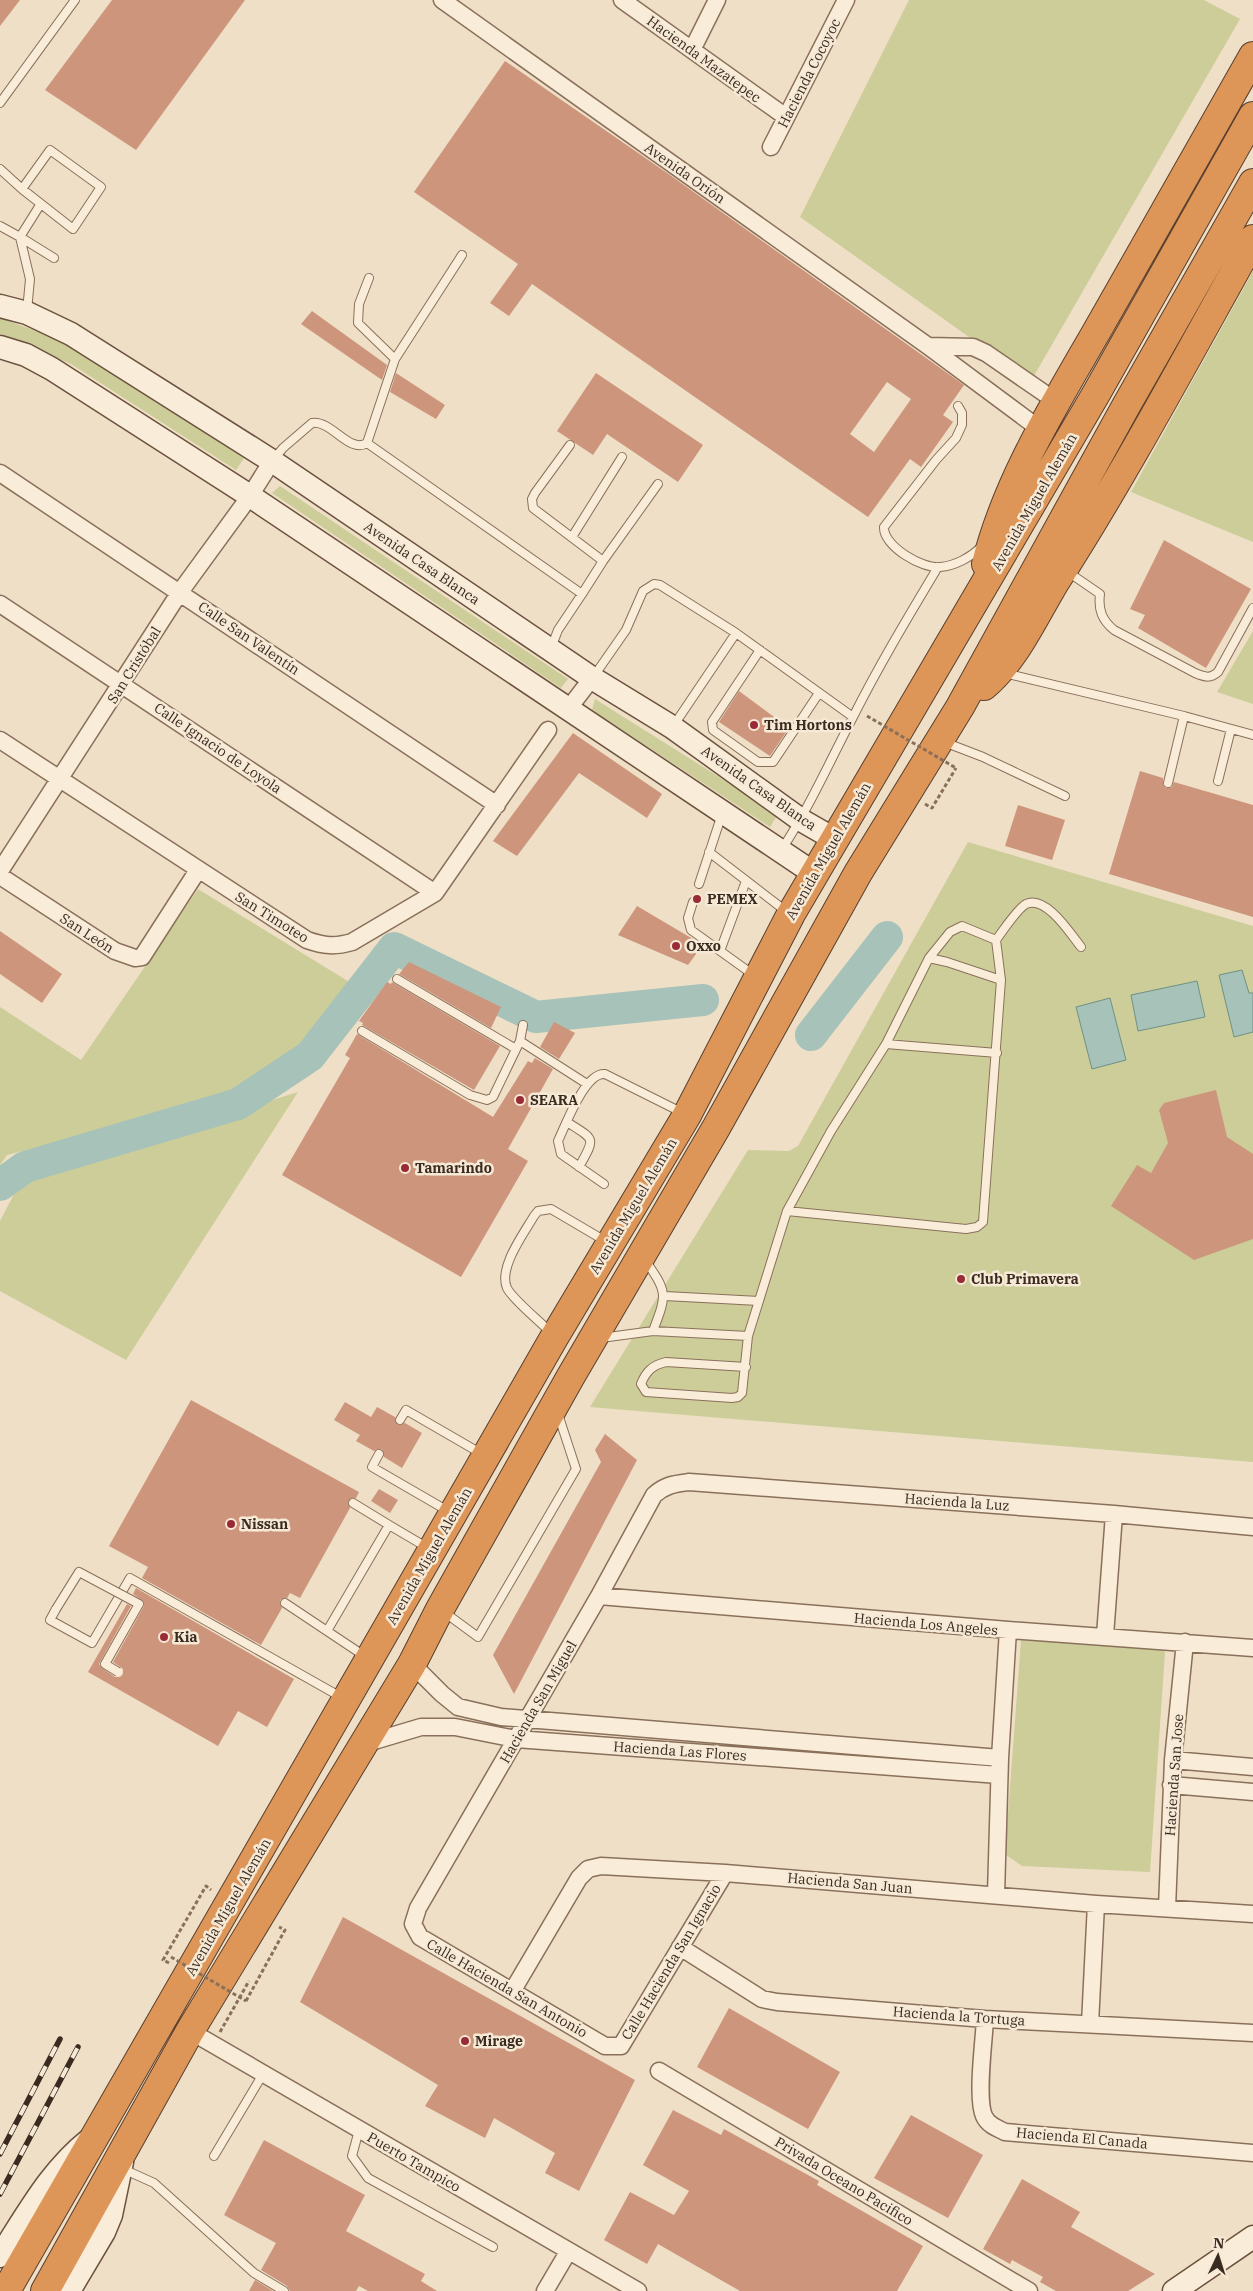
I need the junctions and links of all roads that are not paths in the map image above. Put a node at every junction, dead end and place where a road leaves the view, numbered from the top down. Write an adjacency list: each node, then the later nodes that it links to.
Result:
1 (75, 0): 8 (lane)
2 (442, 0): 24 (street, Avenida Orión)
3 (622, 0): 6 (street, Hacienda Mazatepec)
4 (717, 0): 6 (street)
5 (846, 0): 10 (street, Hacienda Cocoyoc)
6 (692, 50): 10 (street, Hacienda Mazatepec)
7 (1253, 56): 27 (highway)
8 (0, 103)
9 (1253, 116): 44 (highway, Avenida Miguel Alemán)
10 (786, 117): 11 (street, Hacienda Cocoyoc)
11 (771, 147)
12 (0, 169): 14 (lane)
13 (1253, 183): 54 (highway)
14 (22, 189): 15 (lane); 15 (lane)
15 (40, 205): 17 (lane)
16 (0, 226): 17 (lane)
17 (20, 237): 20 (lane); 23 (lane)
18 (1253, 239): 41 (highway)
19 (462, 255): 26 (lane)
20 (54, 258)
21 (370, 278): 26 (lane)
22 (0, 306): 23 (street, Avenida Casa Blanca)
23 (27, 313): 33 (street, Avenida Casa Blanca)
24 (928, 346): 27 (street); 29 (street, Avenida Orión)
25 (0, 347): 36 (street)
26 (394, 360): 30 (lane)
27 (1056, 402): 29 (highway)
28 (958, 406): 40 (lane)
29 (1040, 430): 37 (highway)
30 (367, 443): 33 (lane); 43 (lane)
31 (570, 445): 38 (lane)
32 (622, 457): 38 (lane)
33 (272, 461): 36 (street, San Cristóbal); 48 (street, Avenida Casa Blanca)
34 (0, 473): 42 (street, Calle San Valentín)
35 (658, 484): 39 (lane)
36 (250, 496): 42 (street, San Cristóbal); 55 (street)
37 (993, 535): 40 (lane); 44 (highway)
38 (572, 537): 39 (lane)
39 (603, 561): 43 (lane)
40 (938, 567): 57 (lane)
41 (1064, 569): 46 (lane); 50 (highway)
42 (180, 592): 52 (street, San Cristóbal); 68 (street, Calle San Valentín)
43 (582, 594): 48 (lane)
44 (977, 600): 71 (highway, Avenida Miguel Alemán)
45 (0, 604): 52 (street, Calle Ignacio de Loyola)
46 (1253, 608)
47 (736, 633): 49 (lane); 51 (lane); 58 (lane)
48 (550, 650): 51 (street, Avenida Casa Blanca)
49 (760, 650): 53 (lane); 53 (lane)
50 (1000, 672): 54 (highway); 56 (lane)
51 (592, 678): 55 (street); 58 (street, Avenida Casa Blanca)
52 (122, 684): 64 (street, San Cristóbal); 80 (street, Calle Ignacio de Loyola)
53 (819, 693): 57 (lane)
54 (960, 707): 63 (highway)
55 (569, 708): 69 (street)
56 (1184, 716): 59 (lane); 66 (lane)
57 (853, 717): 70 (lane)
58 (672, 727): 70 (street, Avenida Casa Blanca)
59 (1231, 729): 61 (lane); 65 (lane)
60 (548, 730): 68 (street, San Timoteo)
61 (1253, 735)
62 (0, 740): 64 (street, San Timoteo)
63 (939, 741): 67 (lane); 103 (highway)
64 (60, 780): 74 (street, San Timoteo); 75 (street, San Cristóbal)
65 (1218, 781)
66 (1168, 783)
67 (1065, 796)
68 (497, 805): 80 (street, San Timoteo)
69 (723, 812): 72 (street); 73 (lane)
70 (801, 820): 71 (street, Avenida Casa Blanca); 72 (lane)
71 (834, 839): 76 (highway, Avenida Miguel Alemán)
72 (781, 850): 76 (street)
73 (709, 852): 78 (lane); 79 (lane)
74 (198, 870): 77 (street, San León); 80 (street, San Timoteo)
75 (0, 871)
76 (815, 874): 82 (highway, Avenida Miguel Alemán)
77 (0, 876)
78 (746, 881): 82 (lane); 85 (lane)
79 (699, 884)
80 (435, 893)
81 (693, 902): 85 (lane)
82 (791, 914): 88 (highway, Avenida Miguel Alemán)
83 (996, 940): 84 (lane); 86 (lane); 89 (lane)
84 (1081, 947)
85 (720, 951): 88 (lane)
86 (929, 958): 89 (lane); 93 (lane)
87 (397, 979): 94 (lane)
88 (759, 979): 97 (highway, Avenida Miguel Alemán)
89 (1001, 980): 95 (lane)
90 (524, 1025): 92 (lane)
91 (362, 1031): 94 (lane)
92 (520, 1041): 94 (lane); 96 (lane)
93 (886, 1044): 95 (lane); 101 (lane)
94 (516, 1049)
95 (997, 1053): 101 (lane)
96 (587, 1084): 97 (lane); 98 (lane)
97 (687, 1115): 102 (highway, Avenida Miguel Alemán)
98 (567, 1122): 99 (lane); 99 (lane)
99 (579, 1167): 100 (lane)
100 (604, 1184)
101 (787, 1212): 105 (lane)
102 (610, 1244): 107 (highway, Avenida Miguel Alemán); 107 (lane)
103 (642, 1255): 104 (lane); 109 (highway)
104 (665, 1296): 105 (lane); 106 (lane)
105 (759, 1301): 108 (lane)
106 (653, 1331): 108 (lane); 109 (lane)
107 (555, 1336): 114 (highway, Avenida Miguel Alemán)
108 (748, 1336): 110 (lane)
109 (592, 1340): 111 (highway)
110 (746, 1367): 110 (lane)
111 (555, 1404): 124 (highway); 124 (lane)
112 (400, 1420): 114 (lane)
113 (379, 1454): 117 (lane)
114 (486, 1456): 117 (highway, Avenida Miguel Alemán)
115 (662, 1488): 118 (street, Hacienda la Luz); 122 (street, Hacienda San Miguel)
116 (352, 1503): 119 (lane)
117 (453, 1513): 121 (highway, Avenida Miguel Alemán)
118 (1114, 1514): 120 (street, Hacienda la Luz); 127 (street)
119 (389, 1525): 121 (lane); 126 (lane)
120 (1253, 1527)
121 (432, 1550): 130 (highway, Avenida Miguel Alemán)
122 (599, 1596): 125 (street, Hacienda Los Angeles); 134 (street, Hacienda San Miguel)
123 (285, 1602): 126 (lane)
124 (440, 1609): 131 (highway)
125 (1008, 1630): 127 (street, Hacienda Los Angeles); 137 (street)
126 (327, 1631): 130 (lane)
127 (1105, 1636): 128 (street, Hacienda Los Angeles)
128 (1185, 1642): 129 (street, Hacienda Los Angeles); 138 (street, Hacienda San Jose)
129 (1253, 1648)
130 (370, 1660): 133 (highway, Avenida Miguel Alemán)
131 (412, 1664): 134 (street, Hacienda Las Flores); 136 (highway)
132 (118, 1672): 133 (lane, bridge)
133 (347, 1701): 159 (highway, Avenida Miguel Alemán)
134 (527, 1721): 135 (street, Hacienda San Miguel); 137 (street, Hacienda Las Flores)
135 (516, 1739): 136 (street, Hacienda Las Flores); 140 (street, Hacienda Las Flores); 148 (street, Hacienda San Miguel)
136 (364, 1744): 153 (highway)
137 (1000, 1758): 140 (street)
138 (1172, 1760): 139 (street); 141 (street, Hacienda San Jose)
139 (1253, 1767)
140 (999, 1775): 144 (street)
141 (1171, 1785): 142 (street); 146 (street, Hacienda San Jose)
142 (1253, 1792)
143 (724, 1873): 144 (street, Hacienda San Juan); 149 (street, Calle Hacienda San Ignacio); 150 (street, Hacienda San Juan)
144 (996, 1894): 145 (street, Hacienda San Juan)
145 (1096, 1904): 146 (street, Hacienda San Juan); 152 (street)
146 (1166, 1908): 147 (street, Hacienda San Juan)
147 (1253, 1914)
148 (414, 1916): 150 (street, Calle Hacienda San Antonio)
149 (680, 1947): 151 (street, Hacienda la Tortuga); 155 (street, Calle Hacienda San Ignacio)
150 (513, 1990): 155 (street, Calle Hacienda San Antonio)
151 (985, 2019): 152 (street, Hacienda la Tortuga); 160 (street, Hacienda El Canada)
152 (1090, 2024): 154 (street, Hacienda la Tortuga)
153 (190, 2031): 157 (street, Puerto Tampico); 162 (highway)
154 (1253, 2034)
155 (615, 2047)
156 (659, 2072): 173 (street, Privada Oceano Pacifico)
157 (263, 2074): 158 (street, Puerto Tampico); 161 (lane)
158 (359, 2130): 164 (lane); 165 (street, Puerto Tampico)
159 (96, 2135): 166 (street); 168 (highway, Avenida Miguel Alemán)
160 (1253, 2153)
161 (214, 2156)
162 (123, 2159): 167 (street); 169 (highway); 170 (lane)
163 (1253, 2237): 174 (street)
164 (493, 2247)
165 (568, 2252): 171 (street); 172 (street, Puerto Tampico)
166 (0, 2256)
167 (75, 2289)
168 (6, 2291)
169 (45, 2291)
170 (284, 2291)
171 (545, 2291)
172 (638, 2291)
173 (1029, 2291)
174 (1174, 2291)

